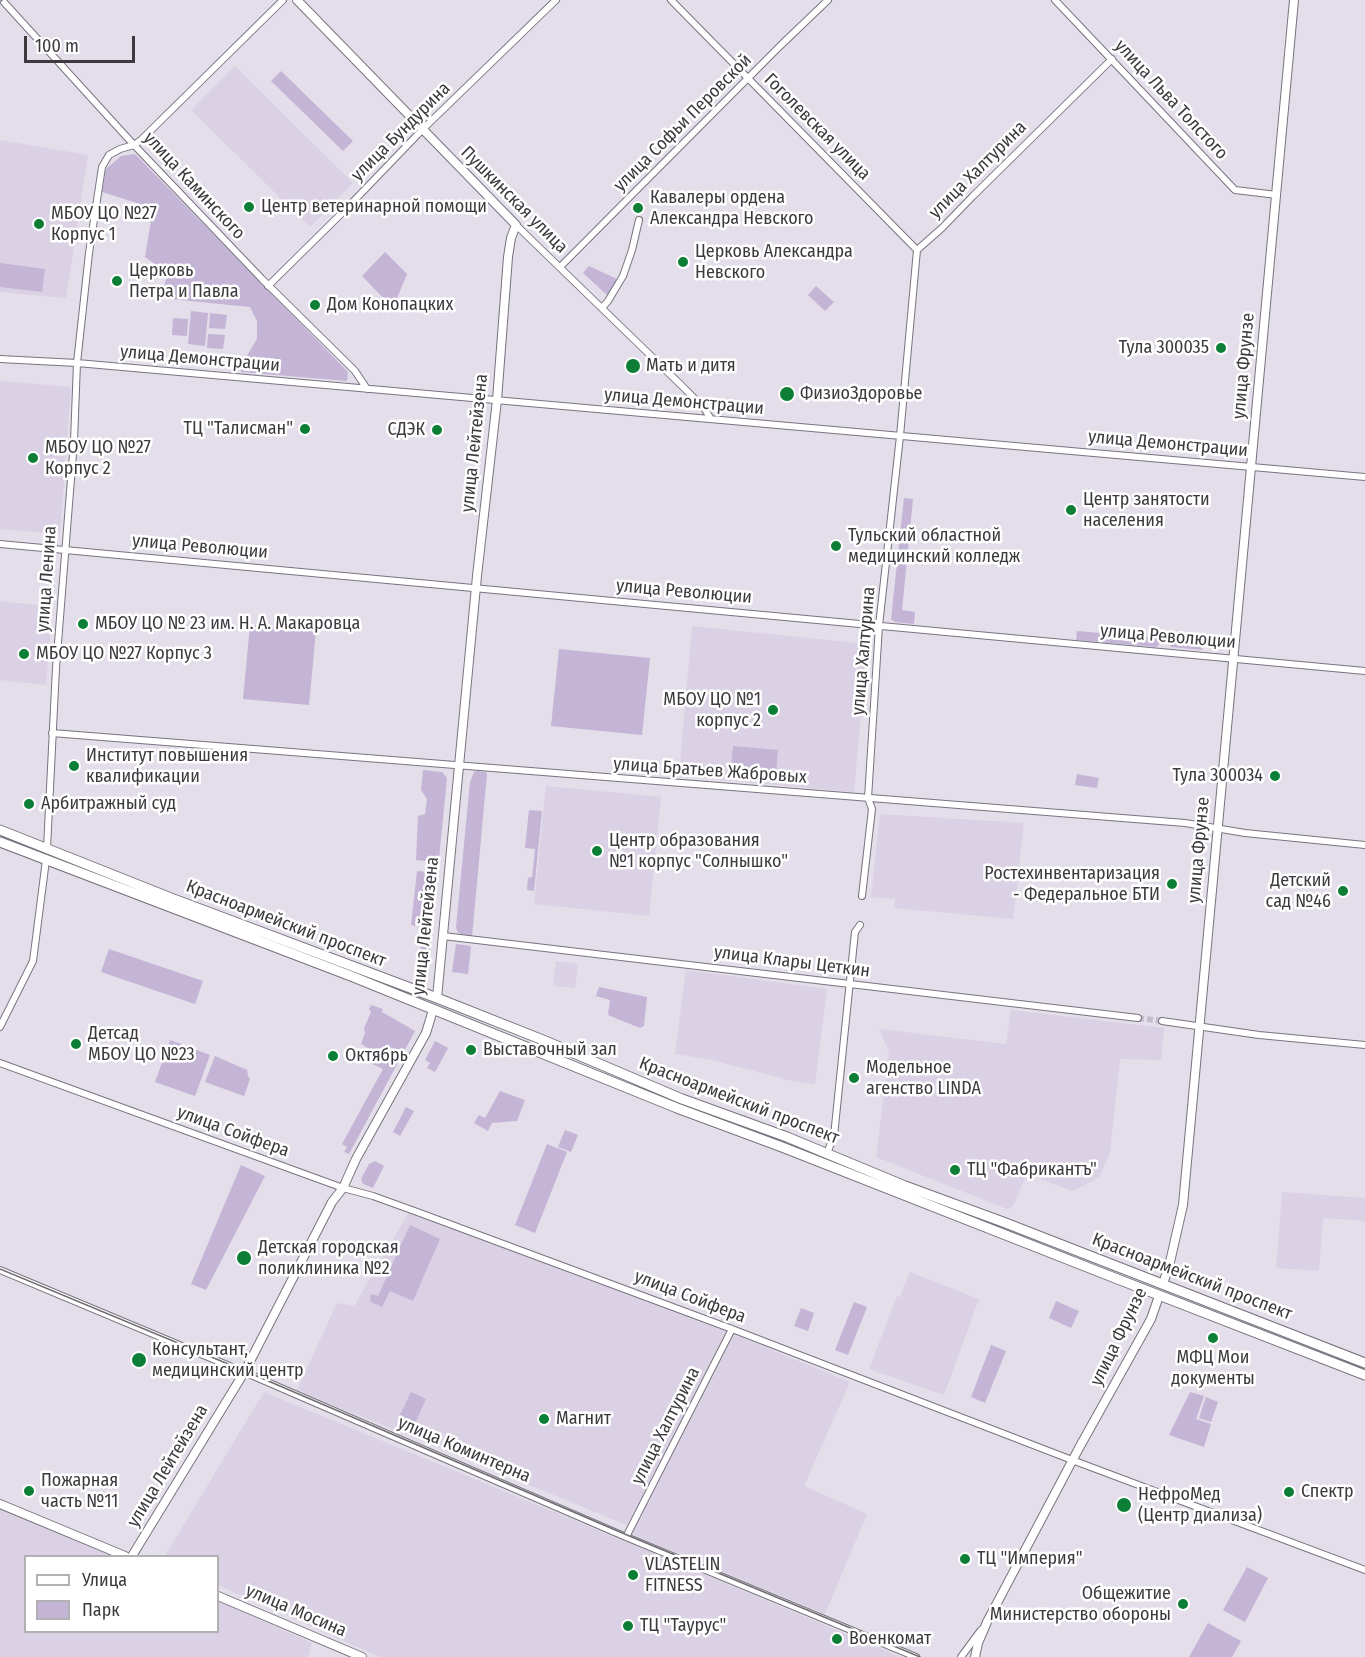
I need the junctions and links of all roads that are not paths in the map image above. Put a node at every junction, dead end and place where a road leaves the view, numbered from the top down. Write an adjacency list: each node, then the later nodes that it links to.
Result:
1 (2, 0): 12 (street, улица Каминского)
2 (283, 0): 12 (street, улица Ленина)
3 (297, 0): 11 (street, Пушкинская улица)
4 (556, 0): 11 (street, улица Бундурина)
5 (671, 0): 10 (street, Гоголевская улица)
6 (828, 0): 10 (street, улица Софьи Перовской)
7 (1055, 0): 9 (street, улица Льва Толстого)
8 (1294, 0): 13 (street, улица Фрунзе)
9 (1112, 59): 13 (street, улица Льва Толстого); 16 (street, улица Халтурина)
10 (748, 79): 16 (street, Гоголевская улица); 17 (street, улица Софьи Перовской)
11 (423, 129): 15 (street, Пушкинская улица); 18 (street, улица Бундурина)
12 (134, 145): 18 (street, улица Каминского); 21 (street, улица Ленина)
13 (1277, 195): 26 (street, улица Фрунзе)
14 (639, 220): 19 (street)
15 (516, 225): 17 (street, Пушкинская улица); 23 (street, улица Лейтейзена)
16 (917, 250): 25 (street, улица Халтурина)
17 (560, 267): 19 (street, Пушкинская улица)
18 (268, 286): 22 (street, улица Каминского)
19 (602, 308): 24 (street, Пушкинская улица)
20 (0, 359): 21 (street, улица Демонстрации)
21 (77, 363): 22 (street, улица Демонстрации); 29 (street, улица Ленина)
22 (368, 389): 23 (street, улица Демонстрации)
23 (497, 400): 24 (street, улица Демонстрации); 30 (street, улица Лейтейзена)
24 (711, 419): 25 (street, улица Демонстрации)
25 (900, 436): 26 (street, улица Демонстрации); 31 (street, улица Халтурина)
26 (1251, 467): 27 (street, улица Демонстрации); 32 (street, улица Фрунзе)
27 (1365, 477)
28 (0, 544): 29 (street, улица Революции)
29 (66, 550): 30 (street, улица Революции); 34 (street, улица Ленина)
30 (476, 587): 31 (street, улица Революции); 35 (street, улица Лейтейзена)
31 (879, 626): 32 (street, улица Революции); 36 (street, улица Халтурина)
32 (1234, 659): 33 (street, улица Революции); 37 (street, улица Фрунзе)
33 (1365, 671)
34 (52, 733): 35 (street, улица Братьев Жабровых); 41 (street, улица Ленина)
35 (459, 766): 36 (street, улица Братьев Жабровых); 45 (street, улица Лейтейзена)
36 (868, 798): 37 (street, улица Братьев Жабровых); 43 (street, улица Халтурина)
37 (1217, 828): 40 (street, улица Братьев Жабровых); 52 (street, улица Фрунзе)
38 (0, 830): 41 (main road, Красноармейский проспект)
39 (0, 842): 42 (main road, Красноармейский проспект)
40 (1365, 845)
41 (47, 848): 42 (main road, улица Ленина); 47 (main road, Красноармейский проспект)
42 (46, 861): 48 (main road, Красноармейский проспект); 51 (street, улица Ленина)
43 (862, 896)
44 (860, 925): 46 (street)
45 (443, 936): 46 (street, улица Клары Цеткин); 47 (street, улица Лейтейзена)
46 (849, 984): 49 (street, улица Клары Цеткин); 55 (street)
47 (437, 998): 48 (main road, улица Лейтейзена); 55 (main road, Красноармейский проспект)
48 (433, 1010): 56 (street, улица Лейтейзена); 59 (main road, Красноармейский проспект)
49 (1137, 1018)
50 (1162, 1021): 52 (street)
51 (0, 1027)
52 (1200, 1027): 53 (street); 58 (street, улица Фрунзе)
53 (1365, 1045)
54 (0, 1063): 56 (street, улица Сойфера)
55 (827, 1153): 58 (main road, Красноармейский проспект)
56 (343, 1188): 60 (street, улица Сойфера); 62 (street, улица Лейтейзена)
57 (0, 1270): 62 (street, улица Коминтерна)
58 (1163, 1284): 59 (main road, улица Фрунзе); 61 (main road, Красноармейский проспект)
59 (1159, 1296): 63 (main road, Красноармейский проспект); 64 (street, улица Фрунзе)
60 (732, 1329): 64 (street, улица Сойфера); 66 (street, улица Халтурина)
61 (1365, 1363)
62 (244, 1372): 66 (street, улица Коминтерна); 68 (street, улица Лейтейзена)
63 (1365, 1375)
64 (1072, 1460): 69 (street, улица Сойфера); 71 (street, улица Фрунзе)
65 (0, 1504): 67 (main road)
66 (626, 1536): 73 (street, улица Коминтерна)
67 (120, 1555)
68 (133, 1555)
69 (1365, 1570)
70 (219, 1596): 72 (main road, улица Мосина)
71 (987, 1622): 74 (street); 75 (street, улица Фрунзе)
72 (362, 1657)
73 (916, 1657)
74 (961, 1657)
75 (975, 1657)

